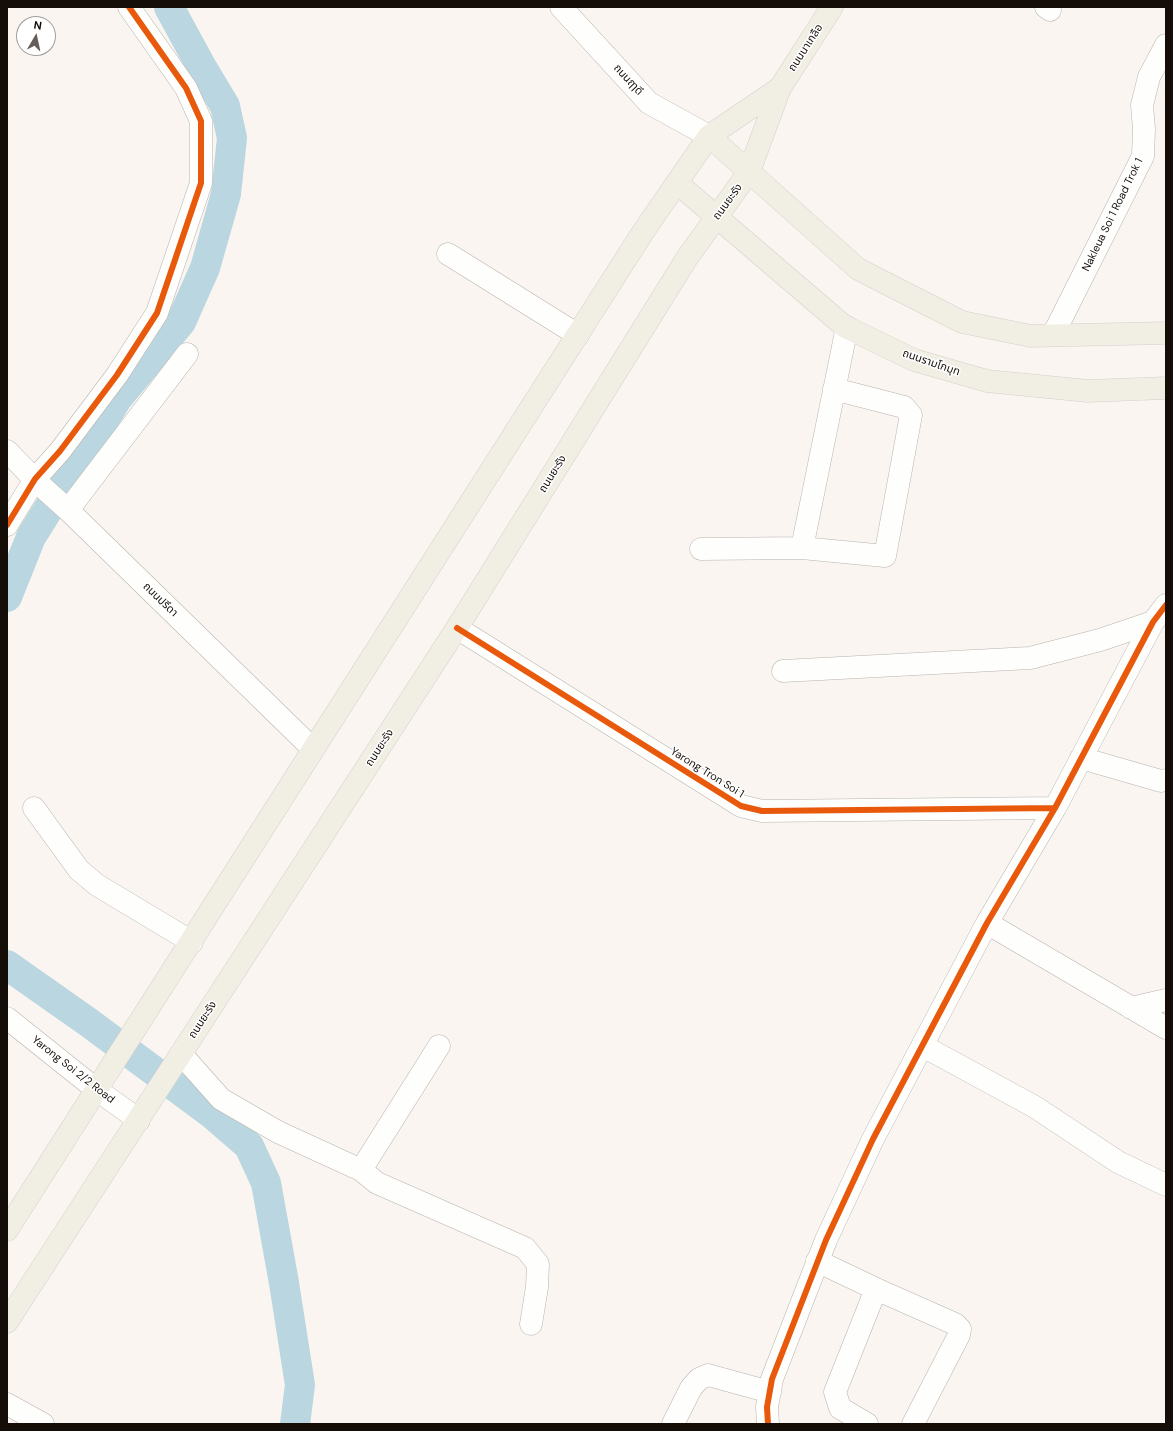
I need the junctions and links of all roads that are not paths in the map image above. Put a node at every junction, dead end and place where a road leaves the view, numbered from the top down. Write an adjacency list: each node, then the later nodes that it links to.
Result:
1 (129, 7): 19 (street)
2 (832, 7): 5 (main road, ถนนนาเกลือ)
3 (563, 8): 6 (street, ถนนฤๅดี)
4 (1166, 45): 14 (street, Nakleua Soi 1 Road Trok 1)
5 (780, 88): 6 (main road, ถนนนาเกลือ); 7 (main road, ถนนนาเกลือ)
6 (709, 136): 7 (main road); 8 (main road)
7 (749, 172): 9 (main road, ถนนยะรัง); 14 (main road)
8 (676, 183): 9 (main road, ถนนรามโกมุท); 13 (main road)
9 (716, 217): 11 (main road, ถนนรามโกมุท); 26 (main road, ถนนยะรัง)
10 (448, 254): 13 (street)
11 (847, 327): 16 (main road, ถนนรามโกมุท); 17 (street)
12 (1166, 333): 14 (main road)
13 (578, 335): 28 (main road)
14 (1053, 335)
15 (186, 354): 20 (street)
16 (1166, 388)
17 (834, 389): 22 (street); 22 (street)
18 (7, 451): 19 (street, ถนนปรีดา)
19 (37, 482): 20 (street, ถนนปรีดา); 21 (street)
20 (66, 508): 28 (street, ถนนปรีดา)
21 (7, 525)
22 (802, 548): 23 (street)
23 (701, 549)
24 (1166, 605): 25 (street)
25 (1153, 622): 27 (street); 29 (street)
26 (457, 628): 32 (street, Yarong Tron Soi 1); 41 (main road, ถนนยะรัง)
27 (783, 671)
28 (313, 749): 34 (main road)
29 (1081, 758): 30 (street); 32 (street)
30 (1166, 780)
31 (34, 808): 34 (street)
32 (1055, 808): 33 (street)
33 (987, 923): 36 (street); 40 (street)
34 (192, 942): 42 (main road)
35 (1166, 1000): 36 (street)
36 (1131, 1008): 38 (street)
37 (7, 1018): 42 (street, Yarong Soi 2/2 Road)
38 (1166, 1028)
39 (439, 1046): 44 (street)
40 (923, 1046): 45 (street); 47 (street)
41 (179, 1056): 43 (main road, ถนนยะรัง); 44 (street)
42 (102, 1082): 43 (street, Yarong Soi 2/2 Road); 46 (main road)
43 (143, 1112): 49 (main road, ถนนยะรัง)
44 (361, 1170): 50 (street)
45 (1166, 1185)
46 (7, 1230)
47 (817, 1261): 48 (street); 51 (street)
48 (876, 1289): 56 (street); 57 (street)
49 (7, 1322)
50 (531, 1324)
51 (770, 1392): 54 (street); 55 (street)
52 (7, 1404): 53 (street)
53 (43, 1424)
54 (673, 1424)
55 (768, 1424)
56 (867, 1424)
57 (913, 1424)

